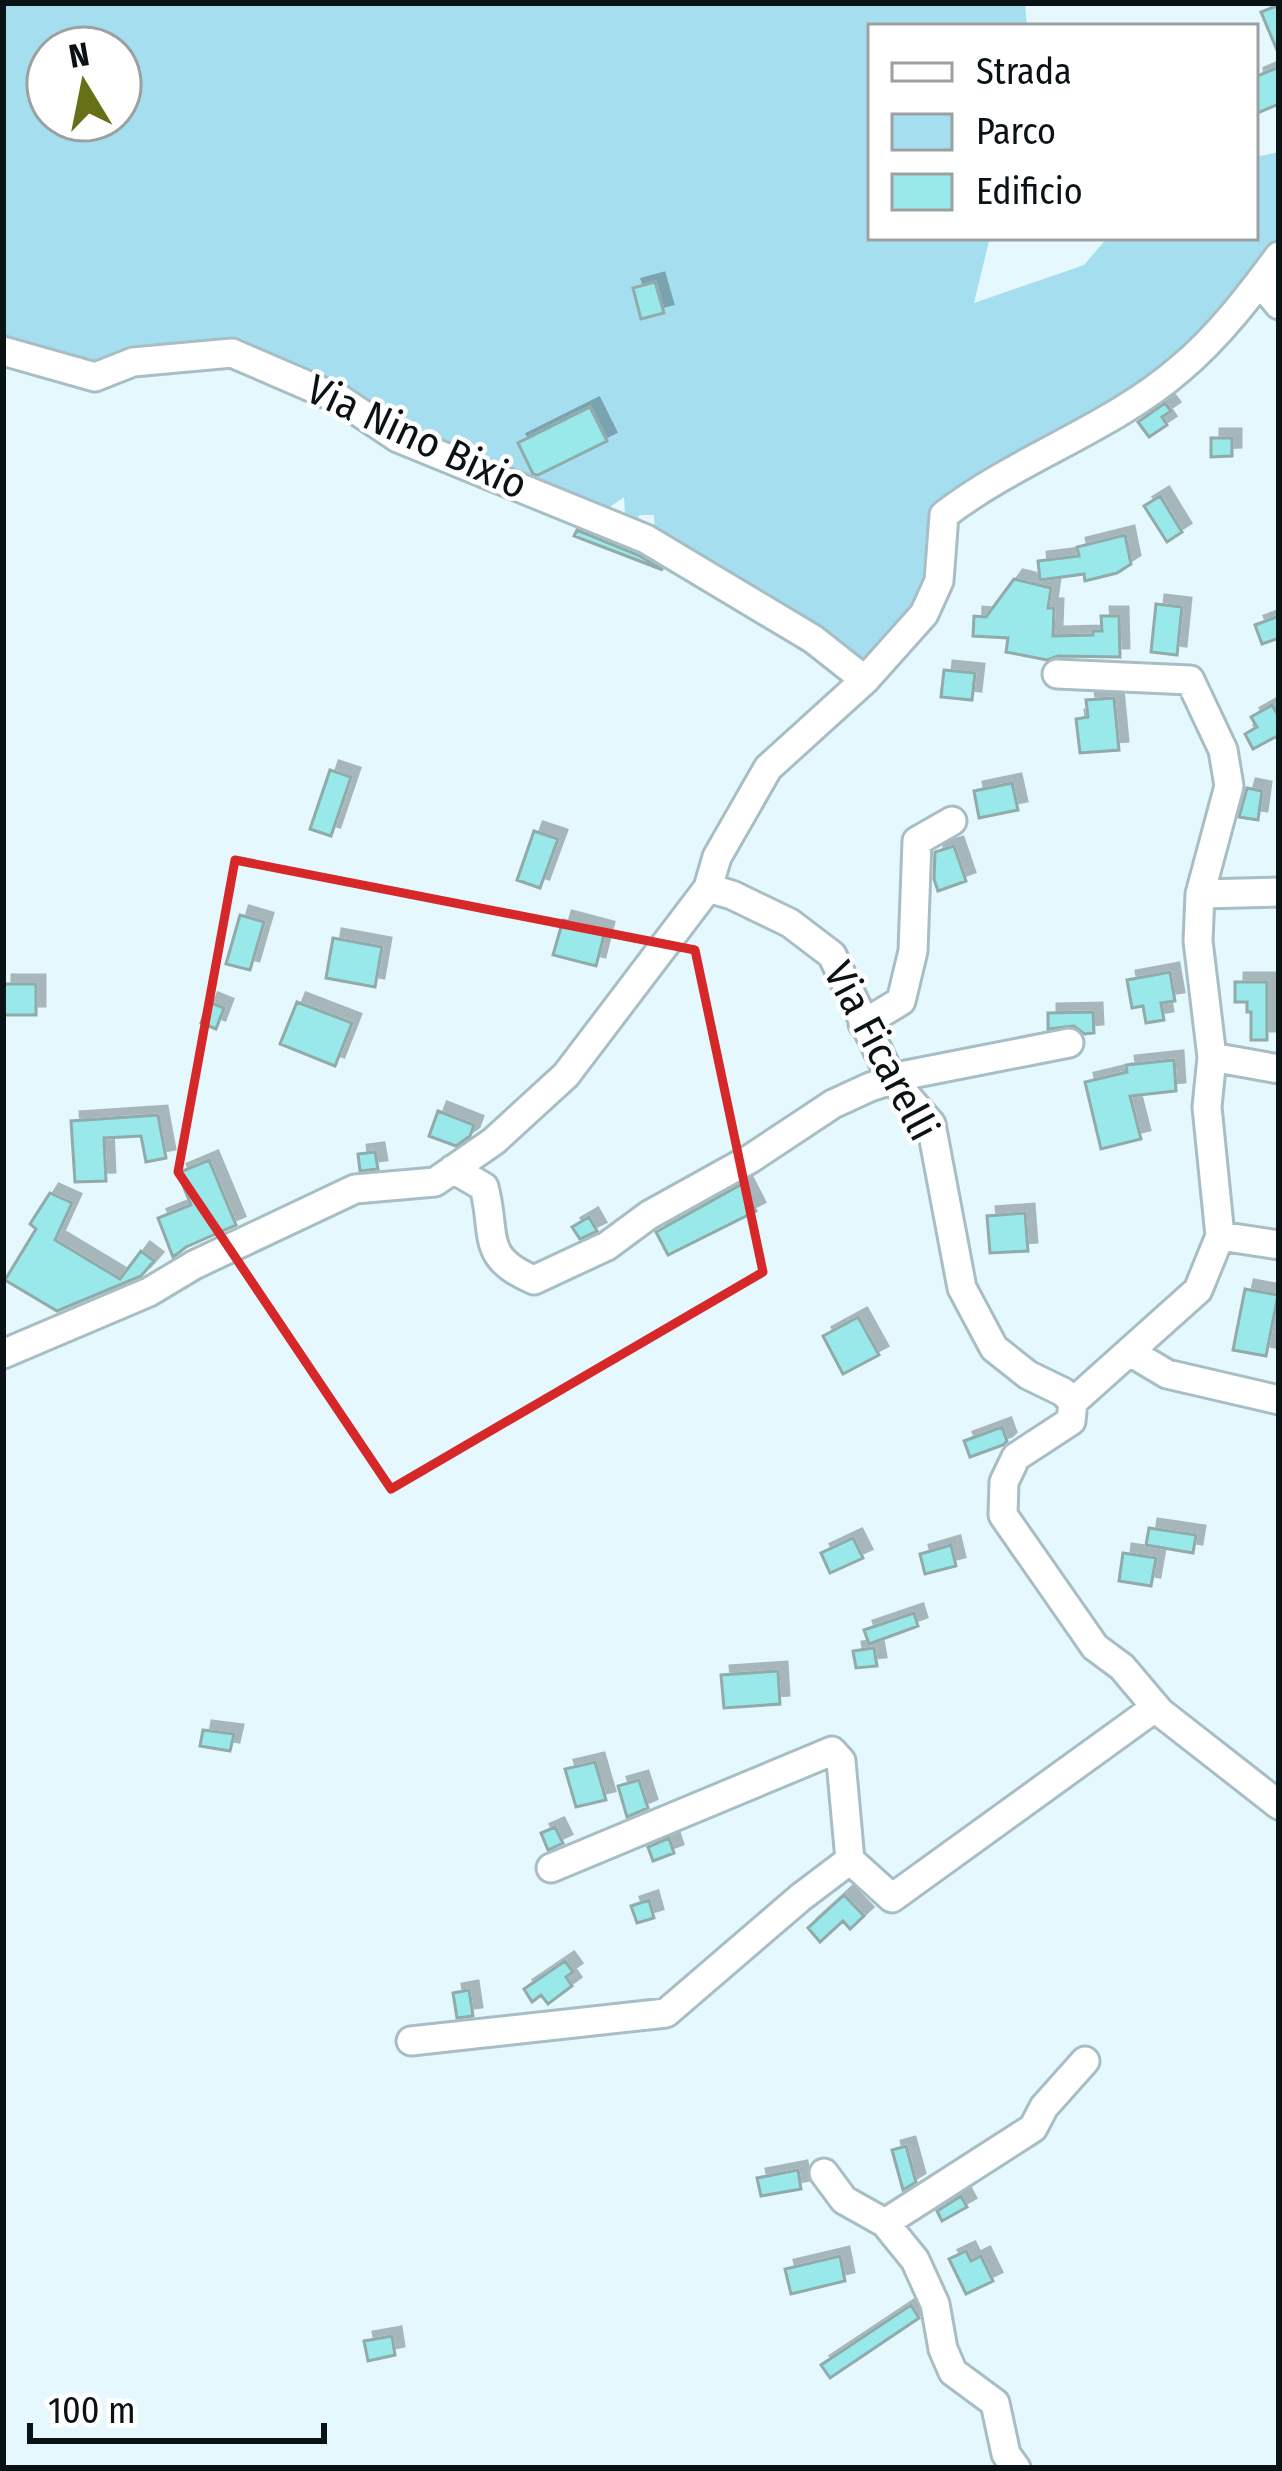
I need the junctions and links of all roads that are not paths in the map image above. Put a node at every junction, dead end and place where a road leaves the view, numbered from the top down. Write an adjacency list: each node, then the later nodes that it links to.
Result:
1 (1279, 256): 2 (street)
2 (1260, 282): 3 (street); 6 (street)
3 (1279, 305)
4 (3, 351): 6 (street, Via Nino Bixio)
5 (1057, 674): 10 (street)
6 (865, 680): 8 (street)
7 (952, 821): 11 (street)
8 (708, 888): 11 (street, Via Ficarelli); 16 (street)
9 (1279, 892): 10 (street)
10 (1200, 894): 13 (street)
11 (862, 1024): 15 (street, Via Ficarelli)
12 (1069, 1042): 15 (street)
13 (1212, 1057): 14 (street); 17 (street)
14 (1279, 1069)
15 (891, 1078): 16 (street); 22 (street, Via Ficarelli)
16 (453, 1169): 20 (street)
17 (1220, 1236): 18 (street); 19 (street)
18 (1279, 1245)
19 (1130, 1352): 21 (street); 22 (street)
20 (3, 1354)
21 (1279, 1400)
22 (1073, 1402): 23 (street)
23 (1156, 1707): 24 (street); 25 (street)
24 (1279, 1805)
25 (850, 1860): 26 (street); 27 (street)
26 (551, 1868)
27 (412, 2041)
28 (1085, 2061): 30 (street)
29 (824, 2174): 30 (street)
30 (885, 2223): 31 (street)
31 (1016, 2468)

